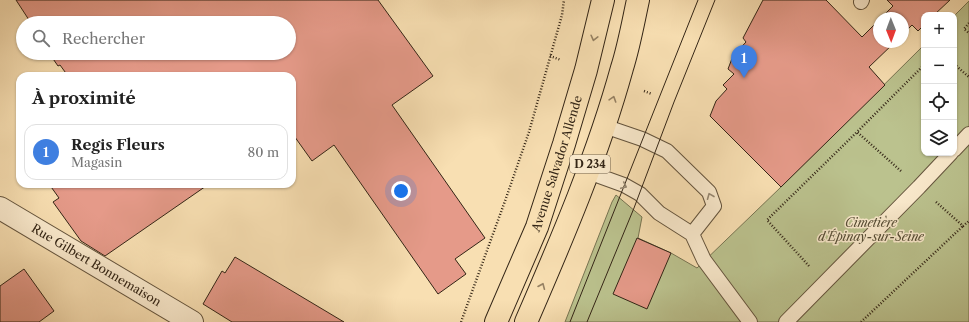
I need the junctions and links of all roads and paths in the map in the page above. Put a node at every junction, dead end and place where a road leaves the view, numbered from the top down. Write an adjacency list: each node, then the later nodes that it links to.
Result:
1 (564, 0): 22 (path)
2 (603, 0): 23 (main road, Avenue Salvador Allende / D 234, one-way to 23)
3 (638, 0): 9 (main road, D 234, one-way to 3)
4 (969, 24): 5 (path)
5 (969, 33)
6 (957, 67): 8 (path)
7 (921, 68): 10 (path)
8 (969, 77)
9 (604, 126): 14 (main road, D 234); 19 (lane, one-way to 9)
10 (857, 132): 15 (path); 20 (path)
11 (969, 134): 12 (lane)
12 (957, 147)
13 (948, 156): 15 (lane)
14 (588, 172): 19 (lane, one-way to 19); 24 (main road, D 234, one-way to 14)
15 (919, 187): 18 (path); 20 (lane)
16 (0, 208): 21 (street, Rue Gilbert Bonnemaison)
17 (969, 221): 18 (path)
18 (963, 226): 27 (path)
19 (692, 234): 25 (lane)
20 (825, 284): 26 (lane)
21 (192, 322)
22 (461, 322)
23 (496, 322)
24 (526, 322)
25 (750, 322)
26 (786, 322)
27 (861, 322)

